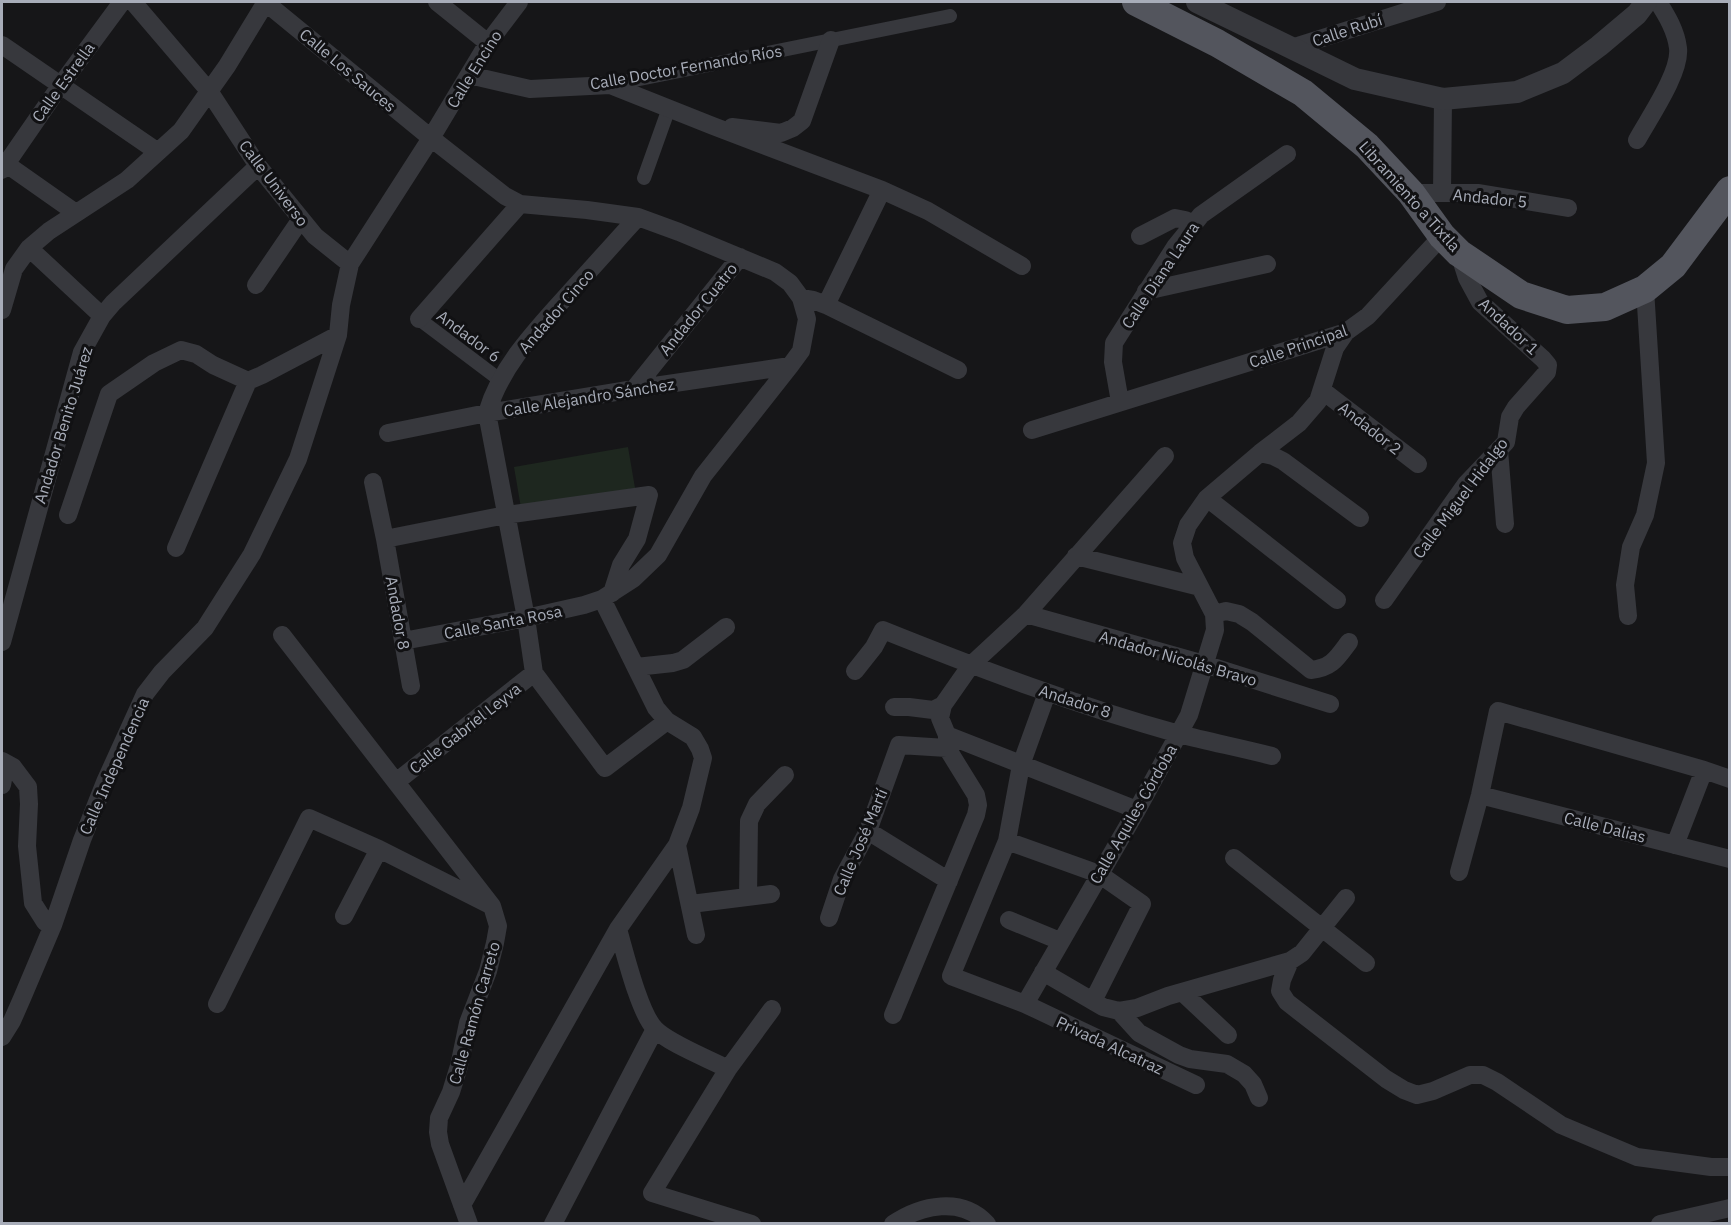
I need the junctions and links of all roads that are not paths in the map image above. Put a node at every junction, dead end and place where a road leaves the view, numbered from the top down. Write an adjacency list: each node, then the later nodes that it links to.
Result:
1 (122, 2): 19 (street, Calle Estrella)
2 (133, 2): 20 (street, Calle Universo)
3 (266, 2): 20 (street); 24 (street, Calle Los Sauces)
4 (437, 2): 14 (street)
5 (519, 2): 14 (street, Calle Encino)
6 (1136, 2): 11 (main road, Libramiento a Tixtla)
7 (1197, 2): 16 (street)
8 (1437, 2): 16 (street, Calle Rubí)
9 (1646, 2): 21 (street)
10 (1658, 2): 25 (street)
11 (1172, 13): 33 (main road, Libramiento a Tixtla)
12 (950, 16): 13 (street, Calle Doctor Fernando Ríos)
13 (831, 40): 18 (street, Calle Doctor Fernando Ríos); 23 (street)
14 (488, 43): 17 (street, Calle Encino)
15 (2, 45): 19 (street)
16 (1291, 48): 21 (street)
17 (469, 75): 18 (street, Calle Doctor Fernando Ríos); 24 (street, Calle Encino)
18 (610, 85): 22 (street)
19 (60, 86): 26 (street); 28 (street, Calle Estrella)
20 (209, 91): 26 (street); 29 (street, Calle Universo)
21 (1443, 99): 34 (street)
22 (669, 108): 23 (street); 30 (street)
23 (713, 126): 31 (street)
24 (431, 138): 35 (street, Calle Los Sauces); 45 (street, Calle Independencia)
25 (1637, 140)
26 (158, 152): 37 (street)
27 (1287, 154): 40 (street, Calle Diana Laura)
28 (3, 165): 37 (street)
29 (258, 166): 39 (street, Calle Universo); 54 (street, Andador Benito Juárez)
30 (644, 178)
31 (882, 190): 47 (street); 52 (street)
32 (1730, 190): 49 (main road, Libramiento a Tixtla)
33 (1411, 193): 34 (street, Andador 5); 42 (main road, Libramiento a Tixtla)
34 (1442, 193): 36 (street, Andador 5)
35 (520, 204): 38 (street); 55 (street)
36 (1568, 208)
37 (76, 213): 43 (street)
38 (638, 217): 44 (street); 61 (street, Andador Cinco)
39 (300, 219): 45 (street, Calle Universo); 48 (street)
40 (1194, 224): 41 (street); 50 (street, Calle Diana Laura)
41 (1140, 236)
42 (1451, 244): 49 (main road, Libramiento a Tixtla); 56 (street, Calle Principal); 58 (street, Andador 1)
43 (29, 248): 53 (street); 54 (street)
44 (740, 257): 51 (street); 63 (street, Andador Cuatro)
45 (350, 264): 57 (street, Calle Independencia)
46 (1266, 264): 50 (street)
47 (1022, 266)
48 (256, 285)
49 (1645, 289): 88 (street)
50 (1146, 291): 65 (street, Calle Diana Laura)
51 (801, 298): 52 (street); 59 (street)
52 (826, 305): 60 (street)
53 (2, 310)
54 (102, 316): 93 (street, Andador Benito Juárez)
55 (419, 319): 61 (street, Andador 6)
56 (1346, 332): 64 (street); 65 (street, Calle Principal)
57 (338, 336): 62 (street); 136 (street, Calle Independencia)
58 (1548, 365): 69 (street, Calle Miguel Hidalgo)
59 (790, 366): 63 (street, Calle Alejandro Sánchez); 83 (street)
60 (958, 370)
61 (500, 380): 66 (street, Andador Cinco)
62 (248, 381): 76 (street); 80 (street)
63 (634, 389): 66 (street, Calle Alejandro Sánchez)
64 (1323, 391): 70 (street); 72 (street, Andador 2)
65 (1120, 402): 67 (street)
66 (487, 413): 68 (street, Calle Alejandro Sánchez); 75 (street)
67 (1032, 430)
68 (388, 433)
69 (1499, 450): 78 (street); 85 (street, Calle Miguel Hidalgo)
70 (1260, 453): 74 (street); 77 (street)
71 (1165, 456): 81 (street)
72 (1418, 464)
73 (373, 482): 79 (street, Andador 8)
74 (1208, 498): 82 (street); 84 (street)
75 (506, 514): 79 (street); 83 (street); 89 (street)
76 (68, 515)
77 (1360, 518)
78 (1505, 524)
79 (385, 539): 92 (street, Andador 8)
80 (176, 548)
81 (1076, 556): 82 (street); 86 (street)
82 (1200, 587): 87 (street)
83 (607, 596): 89 (street, Calle Santa Rosa); 97 (street)
84 (1337, 600)
85 (1384, 600)
86 (1026, 614): 95 (street, Andador Nicolás Bravo); 96 (street)
87 (1214, 614): 94 (street); 95 (street, Calle Aquiles Córdoba)
88 (1628, 616)
89 (526, 618): 92 (street, Calle Santa Rosa); 99 (street)
90 (726, 627): 97 (street)
91 (282, 635): 114 (street, Calle Ramón Carreto)
92 (403, 641): 100 (street, Andador 8)
93 (2, 642)
94 (1349, 642)
95 (1204, 664): 102 (street, Andador Nicolás Bravo); 106 (street, Calle Aquiles Córdoba)
96 (971, 665): 98 (street); 101 (street, Andador 8); 103 (street)
97 (636, 667): 105 (street)
98 (855, 671)
99 (534, 673): 105 (street); 114 (street, Calle Gabriel Leyva)
100 (411, 686)
101 (1047, 693): 106 (street, Andador 8); 110 (street)
102 (1330, 704)
103 (943, 705): 104 (street); 107 (street)
104 (894, 707)
105 (667, 721): 120 (street)
106 (1179, 734): 108 (street, Andador 8); 117 (street, Calle Aquiles Córdoba)
107 (947, 742): 110 (street); 118 (street, Calle José Martí); 127 (street)
108 (1272, 756)
109 (4, 762): 115 (street); 136 (street)
110 (1021, 765): 117 (street); 119 (street)
111 (1704, 770): 113 (street); 116 (street); 121 (street)
112 (785, 775): 129 (street)
113 (1730, 779)
114 (396, 782): 132 (street, Calle Ramón Carreto)
115 (2, 785)
116 (1480, 795): 121 (street, Calle Dalias); 125 (street)
117 (1137, 810): 126 (street, Calle Aquiles Córdoba)
118 (868, 831): 127 (street); 134 (street, Calle José Martí)
119 (1007, 841): 126 (street); 147 (street, Privada Alcatraz)
120 (677, 844): 131 (street); 138 (street)
121 (1675, 845): 124 (street, Calle Dalias)
122 (379, 849): 132 (street); 133 (street); 146 (street)
123 (1234, 858): 137 (street)
124 (1730, 859)
125 (1459, 872)
126 (1099, 874): 140 (street, Calle Aquiles Córdoba); 145 (street)
127 (949, 881): 150 (street)
128 (771, 894): 129 (street)
129 (747, 897): 131 (street)
130 (1346, 898): 137 (street)
131 (691, 904): 139 (street)
132 (492, 906): 158 (street, Calle Ramón Carreto)
133 (344, 916)
134 (829, 918)
135 (1008, 920): 140 (street)
136 (52, 925): 153 (street, Calle Independencia)
137 (1322, 928): 141 (street); 142 (street)
138 (618, 929): 151 (street); 158 (street)
139 (696, 935)
140 (1060, 941): 143 (street, Calle Aquiles Córdoba)
141 (1290, 961): 144 (street); 157 (street)
142 (1366, 963)
143 (1043, 972): 145 (street); 147 (street, Calle Aquiles Córdoba)
144 (1182, 992): 149 (street); 152 (street)
145 (1093, 1001): 149 (street)
146 (217, 1004)
147 (1025, 1004): 155 (street, Privada Alcatraz)
148 (772, 1009): 154 (street)
149 (1119, 1011): 156 (street)
150 (893, 1015)
151 (655, 1029): 154 (street); 161 (street)
152 (1228, 1035)
153 (2, 1037)
154 (728, 1068): 162 (street)
155 (1196, 1085)
156 (1258, 1098)
157 (1730, 1167)
158 (462, 1205): 160 (street)
159 (1730, 1208): 165 (street)
160 (469, 1224)
161 (553, 1224)
162 (752, 1224)
163 (893, 1224): 164 (street)
164 (987, 1224)
165 (1660, 1224)

